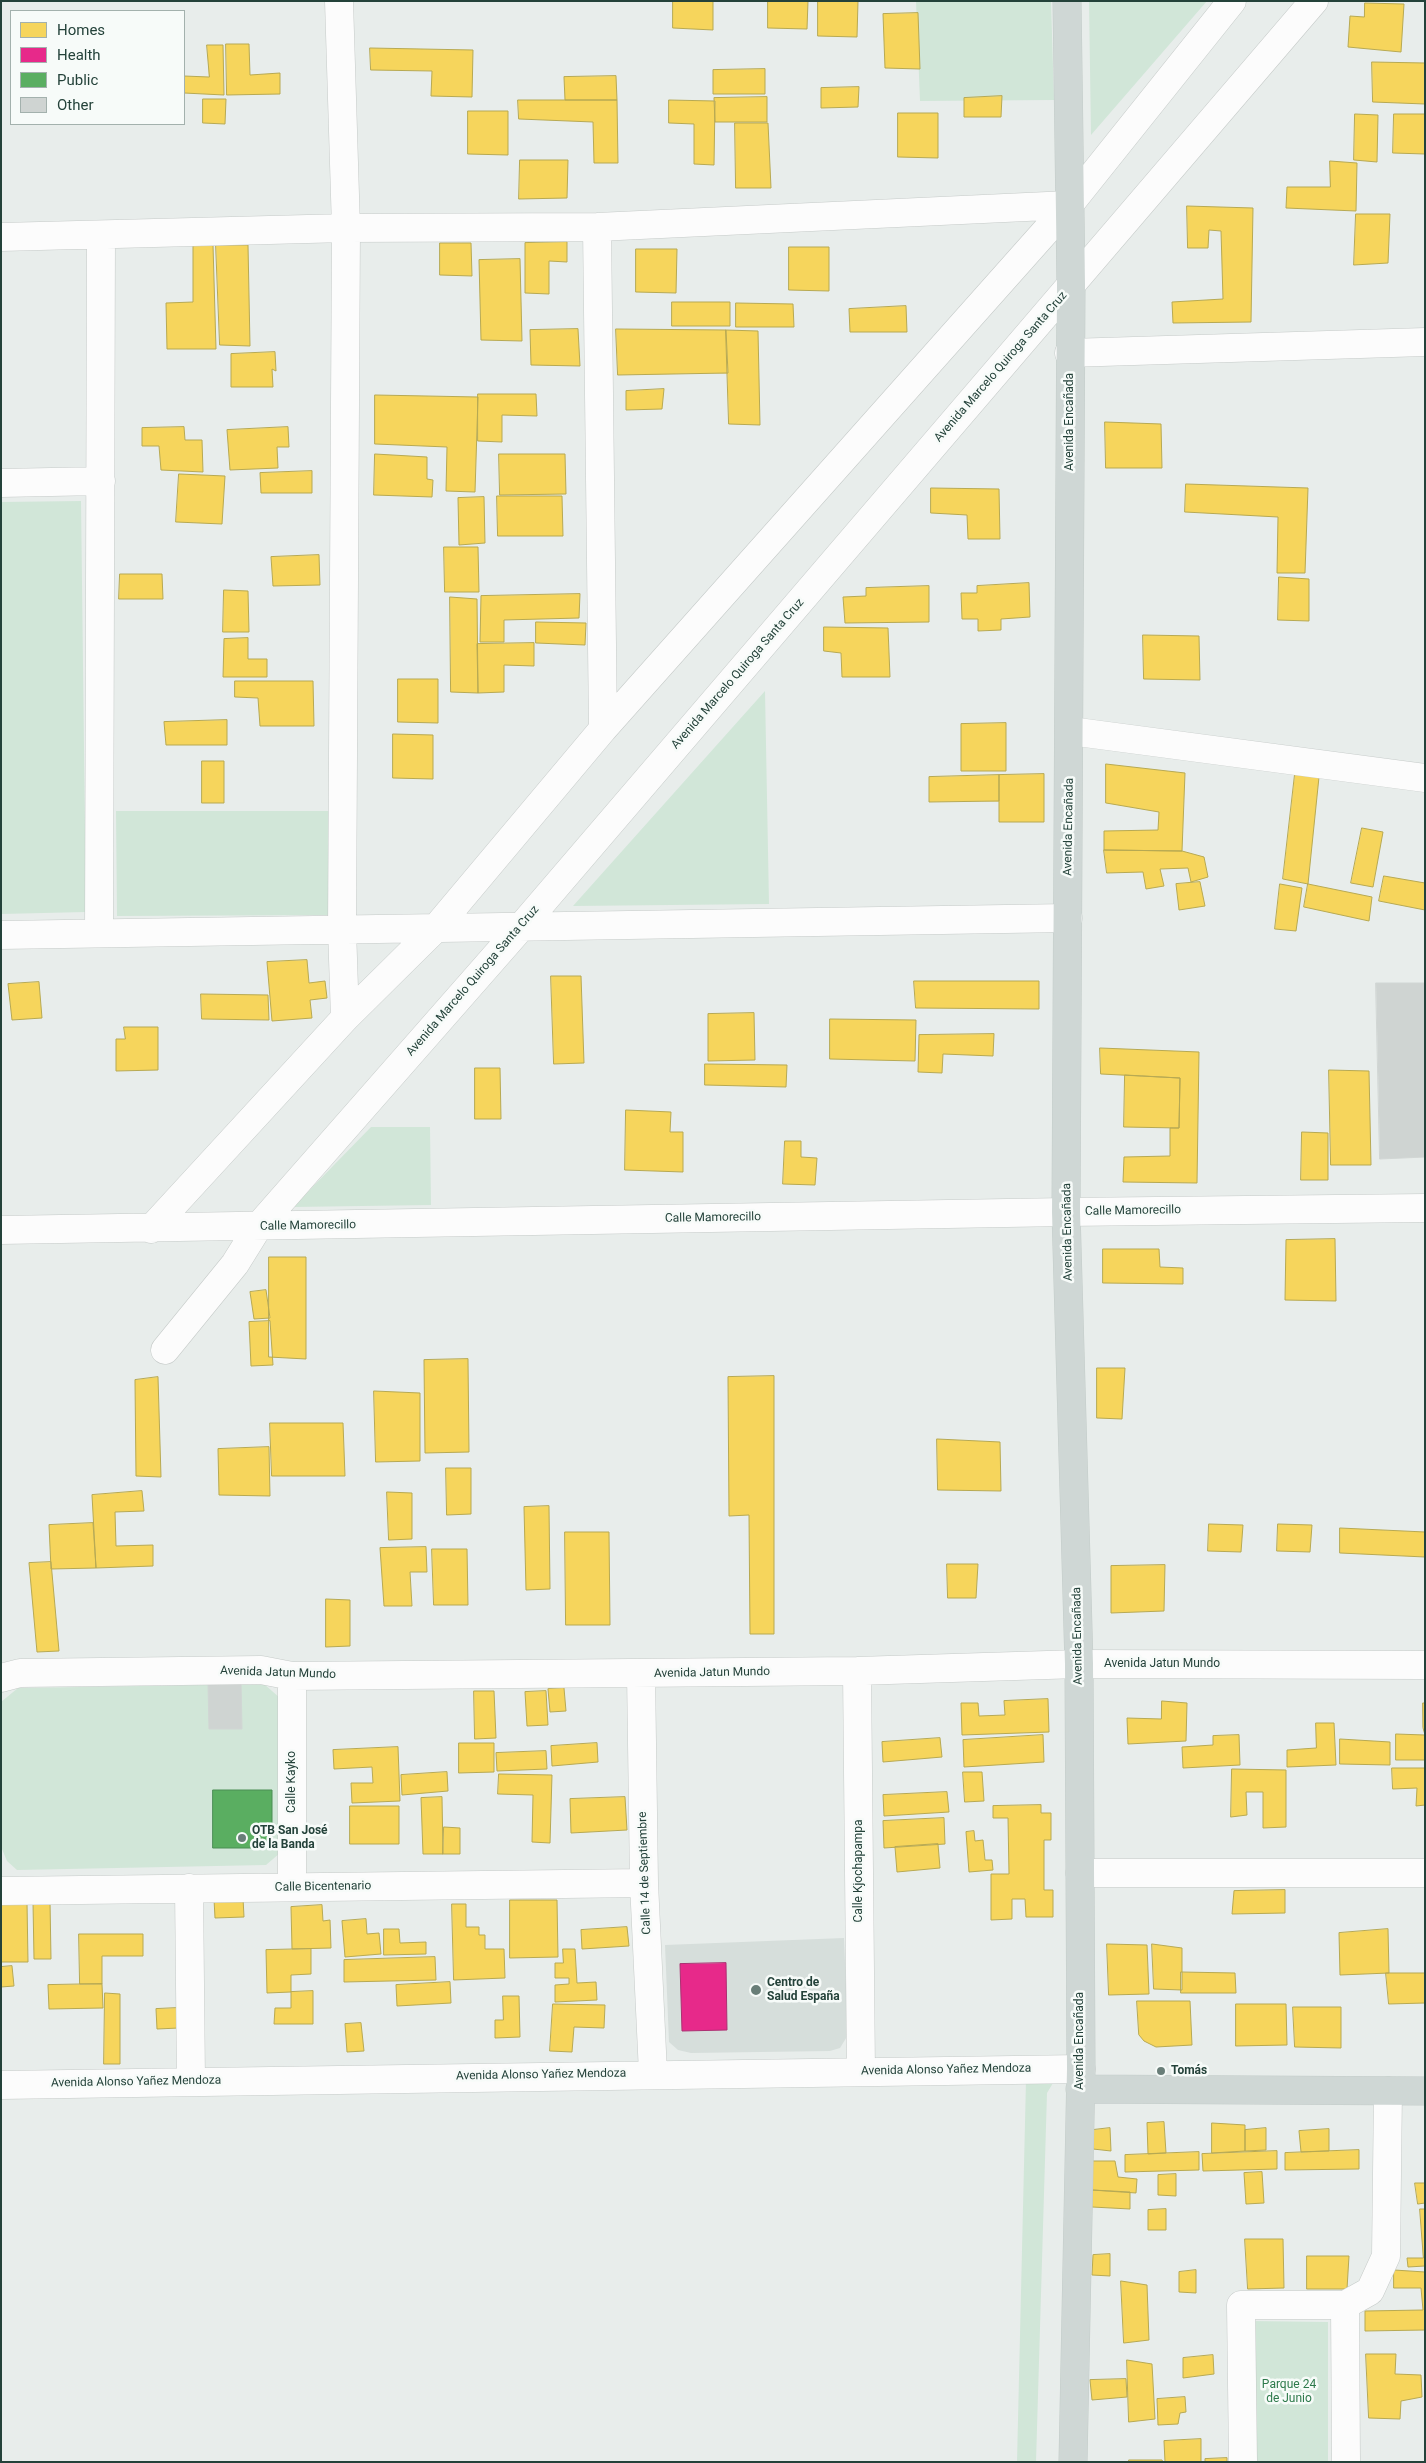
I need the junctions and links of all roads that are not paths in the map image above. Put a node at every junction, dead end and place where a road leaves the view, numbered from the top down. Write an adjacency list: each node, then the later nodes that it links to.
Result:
1 (339, 1): 7 (street)
2 (1067, 1): 5 (main road, Avenida Encañada)
3 (1232, 1): 5 (street)
4 (1314, 1): 10 (street, Avenida Marcelo Quiroga Santa Cruz)
5 (1069, 205): 6 (street); 10 (main road, Avenida Encañada); 15 (street)
6 (597, 227): 7 (street); 15 (street)
7 (346, 228): 8 (street); 21 (street)
8 (100, 236): 9 (street); 13 (street)
9 (1, 237)
10 (1071, 285): 12 (main road, Avenida Encañada); 19 (street, Avenida Marcelo Quiroga Santa Cruz)
11 (1425, 342): 12 (street)
12 (1069, 353): 16 (main road, Avenida Encañada)
13 (101, 481): 14 (street); 22 (street)
14 (1, 483)
15 (603, 729): 20 (street)
16 (1070, 731): 17 (street); 18 (main road, Avenida Encañada)
17 (1425, 778)
18 (1068, 918): 19 (street); 26 (main road, Avenida Encañada)
19 (522, 926): 20 (street); 27 (street, Avenida Marcelo Quiroga Santa Cruz)
20 (436, 928): 21 (street); 24 (street)
21 (342, 930): 22 (street); 24 (street)
22 (99, 933): 23 (street)
23 (1, 935)
24 (345, 1018): 28 (street)
25 (1425, 1208): 26 (street, Calle Mamorecillo)
26 (1066, 1212): 27 (street, Calle Mamorecillo); 31 (main road, Avenida Encañada)
27 (258, 1227): 28 (street, Calle Mamorecillo); 30 (street, Avenida Marcelo Quiroga Santa Cruz)
28 (151, 1229): 29 (street, Calle Mamorecillo)
29 (1, 1230)
30 (165, 1350)
31 (1079, 1664): 32 (street, Avenida Jatun Mundo); 33 (street, Avenida Jatun Mundo); 37 (main road, Avenida Encañada)
32 (1425, 1665)
33 (857, 1671): 34 (street, Avenida Jatun Mundo); 43 (street, Calle Kjochapampa)
34 (641, 1673): 35 (street, Avenida Jatun Mundo); 39 (street, Calle 14 de Septiembre)
35 (292, 1676): 36 (street, Avenida Jatun Mundo); 41 (street, Calle Kayko)
36 (1, 1678)
37 (1080, 1873): 38 (street); 45 (main road, Avenida Encañada)
38 (1425, 1873)
39 (644, 1883): 41 (street, Calle Bicentenario); 44 (street, Calle 14 de Septiembre)
40 (189, 1888): 41 (street, Calle Bicentenario); 42 (street, Calle Bicentenario); 46 (street)
41 (292, 1888)
42 (1, 1891)
43 (860, 2072): 44 (street, Avenida Alonso Yañez Mendoza); 45 (street, Avenida Alonso Yañez Mendoza)
44 (653, 2073): 46 (street, Avenida Alonso Yañez Mendoza)
45 (1080, 2079): 48 (main road, Avenida Alonso Yañez Mendoza); 51 (main road, Avenida Encañada)
46 (191, 2081): 47 (street, Avenida Alonso Yañez Mendoza)
47 (1, 2085)
48 (1388, 2091): 49 (main road, Avenida Alonso Yañez Mendoza); 50 (street)
49 (1425, 2091)
50 (1345, 2305): 52 (street); 53 (street)
51 (1073, 2462)
52 (1243, 2462)
53 (1346, 2462)

